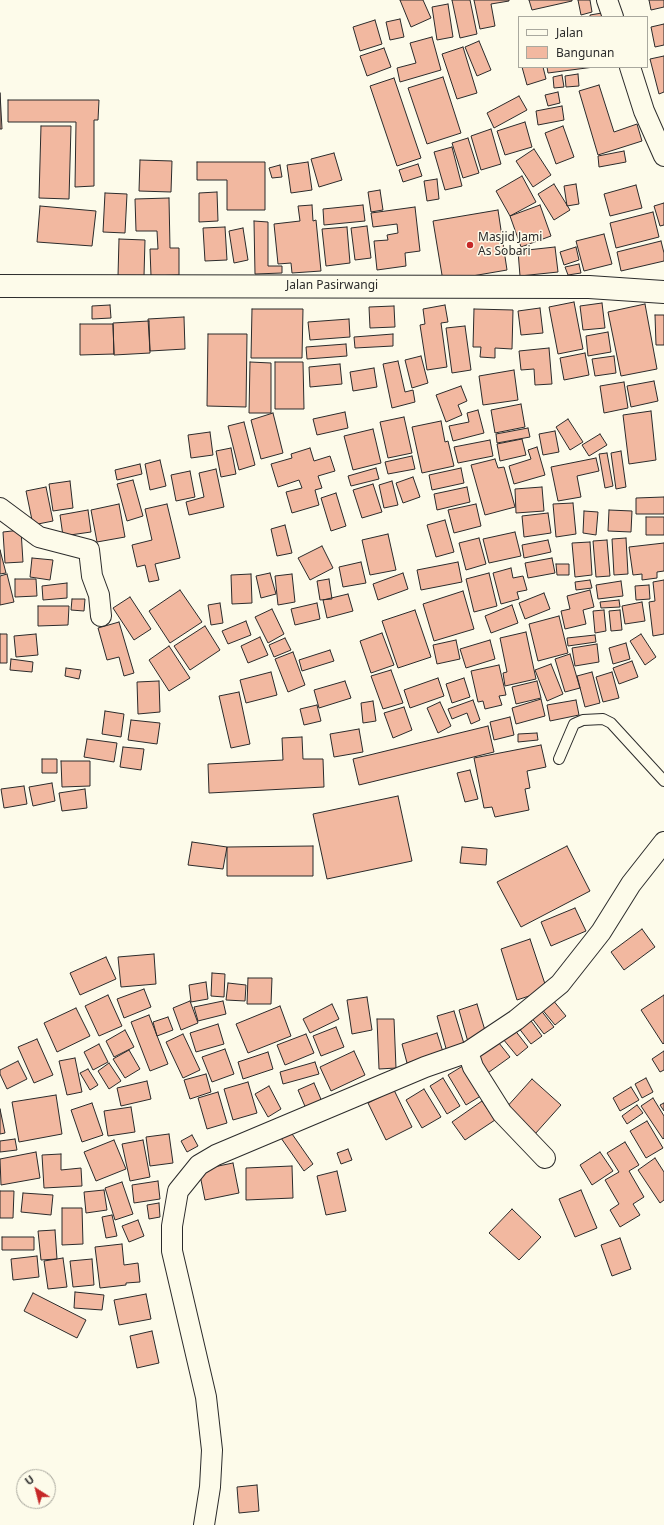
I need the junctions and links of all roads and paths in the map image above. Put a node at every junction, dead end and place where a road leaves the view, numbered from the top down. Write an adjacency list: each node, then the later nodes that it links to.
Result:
1 (607, 0): 2 (street)
2 (613, 16)
3 (630, 68): 4 (street)
4 (664, 156)
5 (0, 286): 6 (street, Jalan Pasirwangi)
6 (664, 292)
7 (0, 508): 8 (street)
8 (101, 616)
9 (559, 759): 10 (lane)
10 (664, 781)
11 (664, 842): 12 (street)
12 (468, 1052): 13 (street); 14 (street)
13 (545, 1158)
14 (204, 1525)

